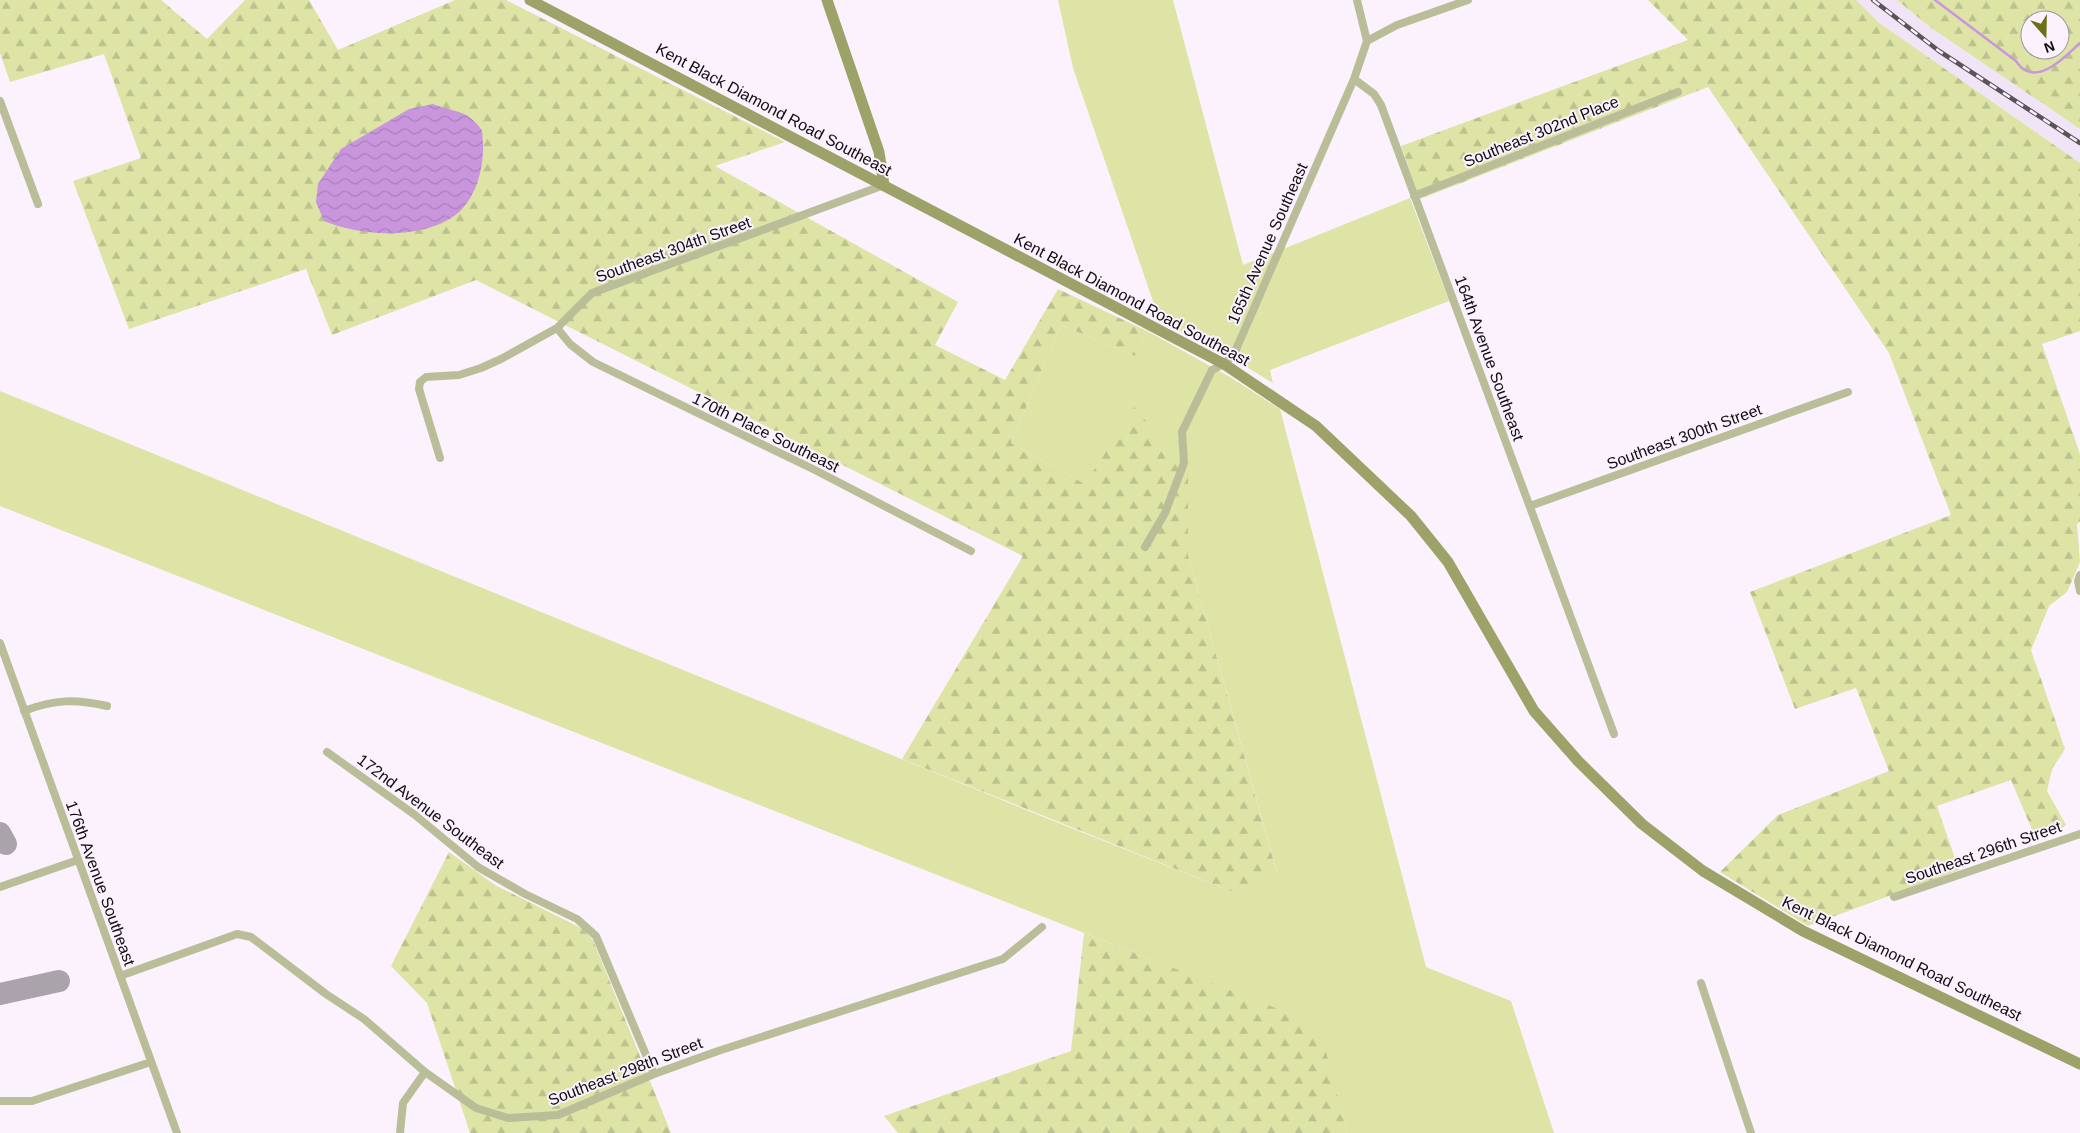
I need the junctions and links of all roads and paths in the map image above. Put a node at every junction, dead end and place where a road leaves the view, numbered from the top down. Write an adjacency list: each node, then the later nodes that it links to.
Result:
1 (530, 0): 9 (street, Kent Black Diamond Road Southeast)
2 (827, 0): 9 (street)
3 (1357, 0): 5 (street)
4 (1468, 0): 5 (street)
5 (1367, 42): 6 (street)
6 (1354, 79): 10 (street, 164th Avenue Southeast); 13 (street, 165th Avenue Southeast)
7 (1678, 92): 10 (street, Southeast 302nd Place)
8 (0, 101): 11 (street)
9 (884, 185): 12 (street, Southeast 304th Street); 13 (street, Kent Black Diamond Road Southeast)
10 (1414, 196): 16 (street, 164th Avenue Southeast)
11 (38, 204)
12 (557, 328): 15 (street, Southeast 304th Street); 18 (street, 170th Place Southeast)
13 (1224, 364): 17 (street, 165th Avenue Southeast); 34 (street, Kent Black Diamond Road Southeast)
14 (1848, 392): 16 (street, Southeast 300th Street)
15 (440, 458)
16 (1530, 506): 24 (street, 164th Avenue Southeast)
17 (1145, 547)
18 (971, 551)
19 (2080, 575): 20 (street)
20 (2080, 591)
21 (0, 643): 23 (street, 176th Avenue Southeast)
22 (107, 706): 23 (street)
23 (24, 711): 27 (street, 176th Avenue Southeast)
24 (1614, 734)
25 (327, 752): 36 (street, 172nd Avenue Southeast)
26 (2080, 834): 29 (street, Southeast 296th Street)
27 (78, 860): 28 (street); 31 (street, 176th Avenue Southeast)
28 (0, 887)
29 (1894, 897)
30 (1042, 927): 36 (street, Southeast 298th Street)
31 (120, 976): 33 (street, 176th Avenue Southeast); 35 (street, Southeast 298th Street)
32 (1701, 983): 40 (street)
33 (151, 1062): 37 (street); 38 (street, 176th Avenue Southeast)
34 (2080, 1064)
35 (425, 1072): 36 (street, Southeast 298th Street); 39 (street)
36 (654, 1074)
37 (0, 1101)
38 (176, 1133)
39 (400, 1133)
40 (1752, 1133)

